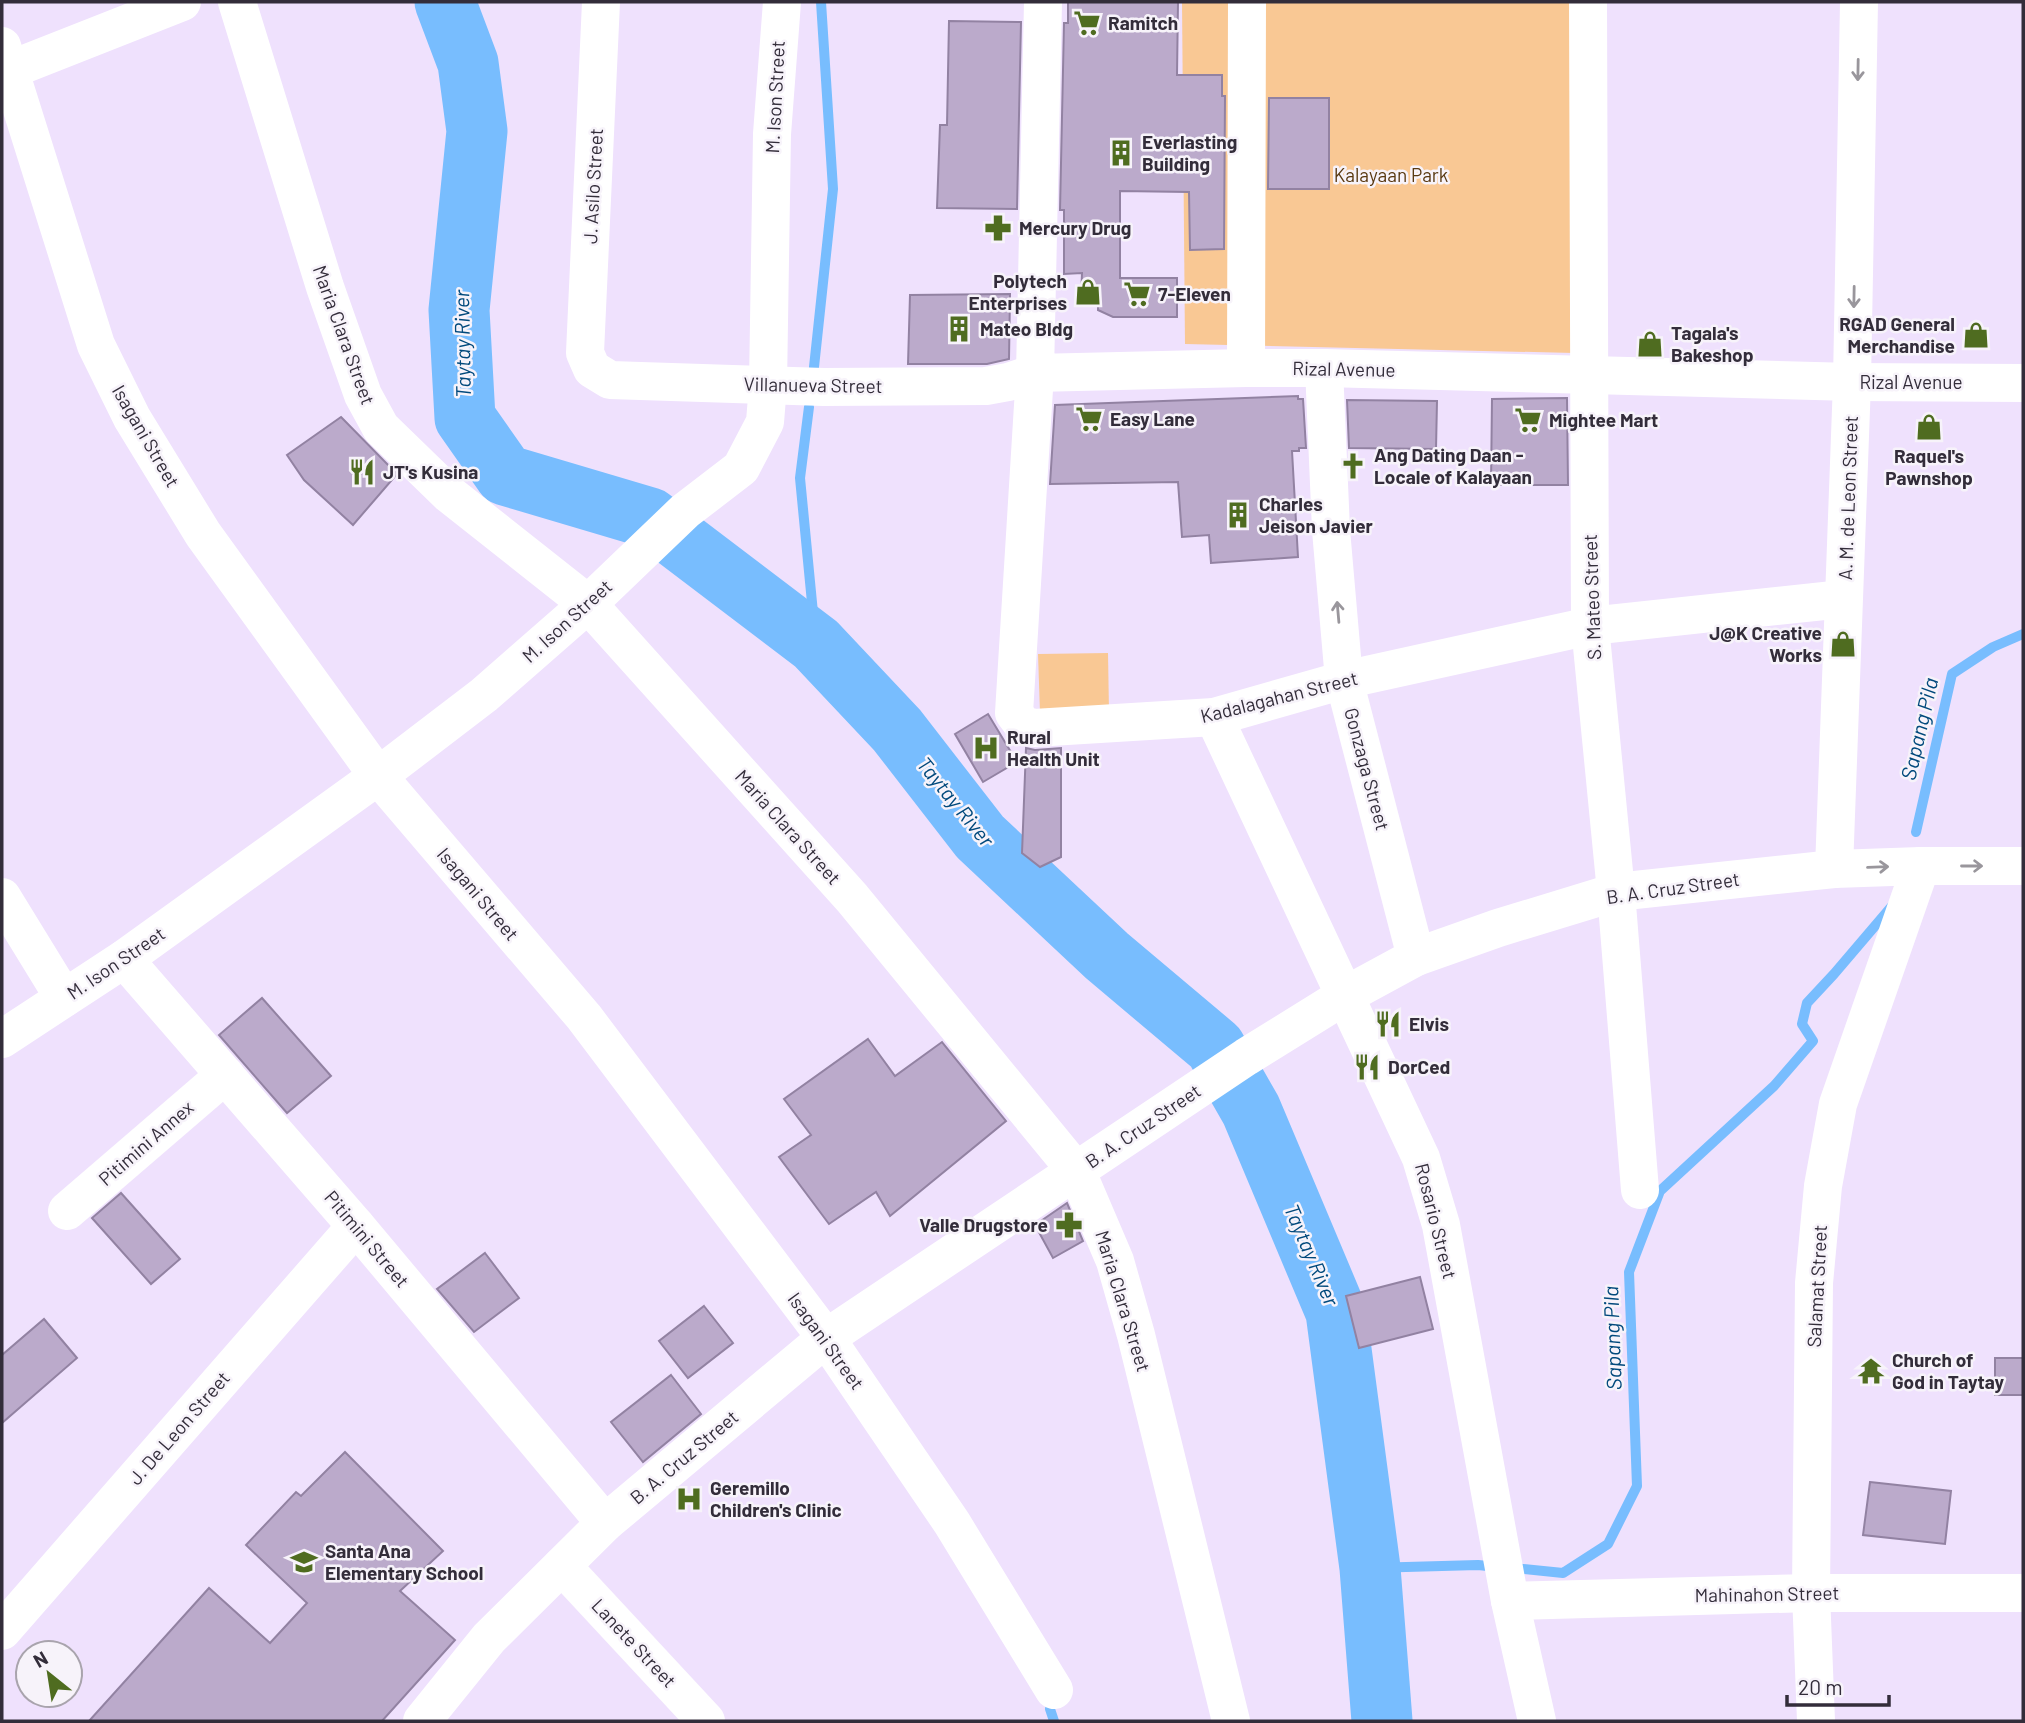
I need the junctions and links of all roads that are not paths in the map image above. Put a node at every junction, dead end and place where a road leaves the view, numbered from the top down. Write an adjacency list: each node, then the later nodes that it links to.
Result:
1 (181, 2): 9 (street)
2 (237, 2): 19 (street, Maria Clara Street)
3 (601, 2): 12 (street, J. Asilo Street)
4 (782, 2): 17 (street, M. Ison Street)
5 (1043, 2): 13 (street)
6 (1248, 2): 10 (street)
7 (1588, 2): 14 (street, S. Mateo Street)
8 (1859, 2): 15 (street, A. M. de Leon Street, one-way to 15)
9 (5, 63): 23 (street, Isagani Street)
10 (1246, 368): 11 (street, Rizal Avenue); 13 (street, Rizal Avenue)
11 (1324, 368): 14 (street, Rizal Avenue); 21 (street, Gonzaga Street, one-way to 11)
12 (592, 369): 17 (street, Villanueva Street)
13 (1035, 373): 17 (street, Villanueva Street); 22 (street, Kadalagahan Street)
14 (1590, 375): 15 (street, Rizal Avenue); 20 (street, S. Mateo Street)
15 (1852, 382): 16 (street, Rizal Avenue); 18 (street, A. M. de Leon Street)
16 (2023, 383)
17 (768, 385): 19 (street, M. Ison Street)
18 (1843, 599): 20 (street, Kadalagahan Street); 26 (street, A. M. de Leon Street)
19 (588, 604): 23 (street, M. Ison Street); 35 (street, Maria Clara Street)
20 (1590, 626): 21 (street, Kadalagahan Street); 27 (street, S. Mateo Street)
21 (1344, 680): 22 (street, Kadalagahan Street); 29 (street, Gonzaga Street)
22 (1214, 718): 31 (street, Rosario Street)
23 (379, 776): 30 (street, M. Ison Street); 39 (street, Isagani Street)
24 (1921, 866): 25 (street, B. A. Cruz Street, one-way to 25); 26 (street, B. A. Cruz Street, one-way to 24); 43 (street, Salamat Street)
25 (2023, 866)
26 (1834, 869): 27 (street, B. A. Cruz Street)
27 (1616, 892): 29 (street, B. A. Cruz Street); 36 (street, S. Mateo Street)
28 (2, 897): 32 (street)
29 (1416, 957): 31 (street, B. A. Cruz Street)
30 (124, 959): 32 (street, M. Ison Street); 34 (street, Pitimini Street)
31 (1346, 995): 35 (street, B. A. Cruz Street); 42 (street, Rosario Street)
32 (64, 998): 33 (street, M. Ison Street)
33 (2, 1039)
34 (225, 1076): 37 (street, Pitimini Annex); 38 (street, Pitimini Street)
35 (1077, 1171): 39 (street, B. A. Cruz Street); 49 (street, Maria Clara Street)
36 (1640, 1190)
37 (67, 1211)
38 (356, 1226): 40 (street, Pitimini Street); 45 (street, J. De Leon Street)
39 (826, 1338): 40 (street, B. A. Cruz Street); 46 (street, Isagani Street)
40 (605, 1523): 41 (street, B. A. Cruz Street)
41 (562, 1566): 47 (street, B. A. Cruz Street); 48 (street, Lanete Street)
42 (1508, 1585): 43 (street, Mahinahon Street); 50 (street, Rosario Street)
43 (1811, 1593): 44 (street, Mahinahon Street); 51 (street, Salamat Street)
44 (2023, 1593)
45 (2, 1631)
46 (1054, 1690)
47 (422, 1721)
48 (706, 1721)
49 (1231, 1721)
50 (1537, 1721)
51 (1816, 1721)

